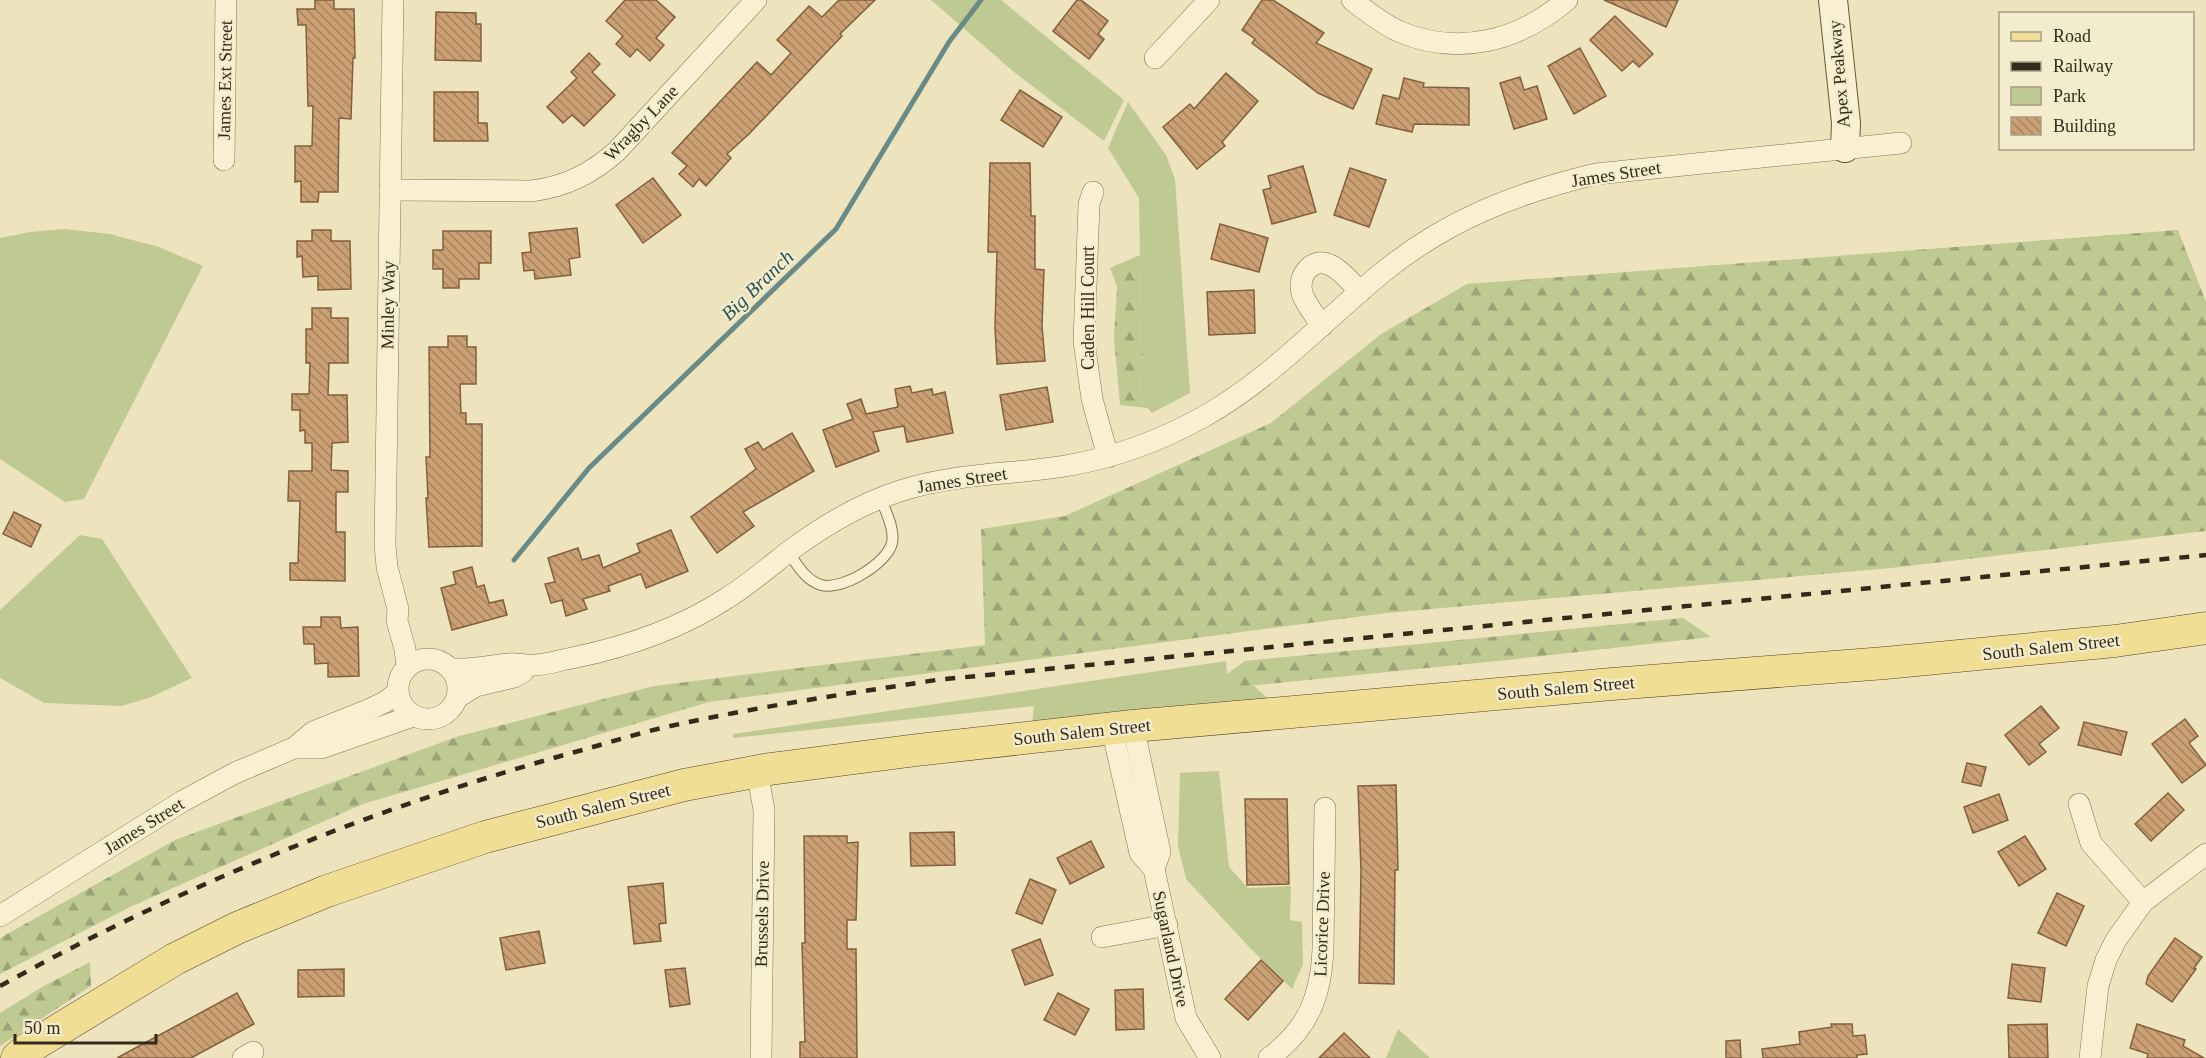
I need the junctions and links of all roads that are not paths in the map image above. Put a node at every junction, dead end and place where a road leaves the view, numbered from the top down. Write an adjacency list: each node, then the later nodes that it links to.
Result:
1 (226, 0): 11 (street, James Ext Street)
2 (393, 0): 12 (street, Minley Way)
3 (756, 0): 12 (street, Wragby Lane)
4 (1209, 0): 8 (street)
5 (1352, 0): 6 (street)
6 (1567, 0)
7 (1833, 0): 10 (main road, Apex Peakway)
8 (1155, 58)
9 (1901, 143): 10 (street, James Street)
10 (1845, 148): 14 (street, James Street)
11 (224, 160)
12 (390, 190): 19 (street, Minley Way)
13 (1093, 192): 16 (street, Caden Hill Court)
14 (1360, 292): 15 (street, James Street); 15 (street)
15 (1322, 326): 16 (street, James Street)
16 (1108, 457): 17 (street, James Street)
17 (880, 498): 18 (street, James Street); 18 (lane)
18 (788, 552): 22 (street, James Street)
19 (398, 609): 21 (street, Minley Way); 23 (street, Minley Way)
20 (2206, 628): 28 (main road, South Salem Street)
21 (432, 659): 23 (street); 24 (street)
22 (534, 665): 24 (street, James Street); 26 (street, James Street)
23 (406, 668): 25 (street)
24 (451, 669): 26 (street)
25 (398, 692): 27 (street); 29 (street, James Street)
26 (458, 697): 27 (street)
27 (413, 716): 29 (street, James Street)
28 (1123, 728): 30 (main road, South Salem Street); 36 (street, Sugarland Drive)
29 (294, 748): 35 (street, James Street)
30 (757, 771): 38 (main road, South Salem Street); 39 (street, Brussels Drive)
31 (2079, 804): 34 (street)
32 (1324, 808): 41 (street, Licorice Drive)
33 (2206, 854): 34 (street)
34 (2143, 902): 42 (street)
35 (0, 916)
36 (1167, 925): 37 (street); 40 (street, Sugarland Drive)
37 (1102, 937)
38 (26, 1055)
39 (761, 1058)
40 (1210, 1058)
41 (1269, 1058)
42 (2090, 1058)

